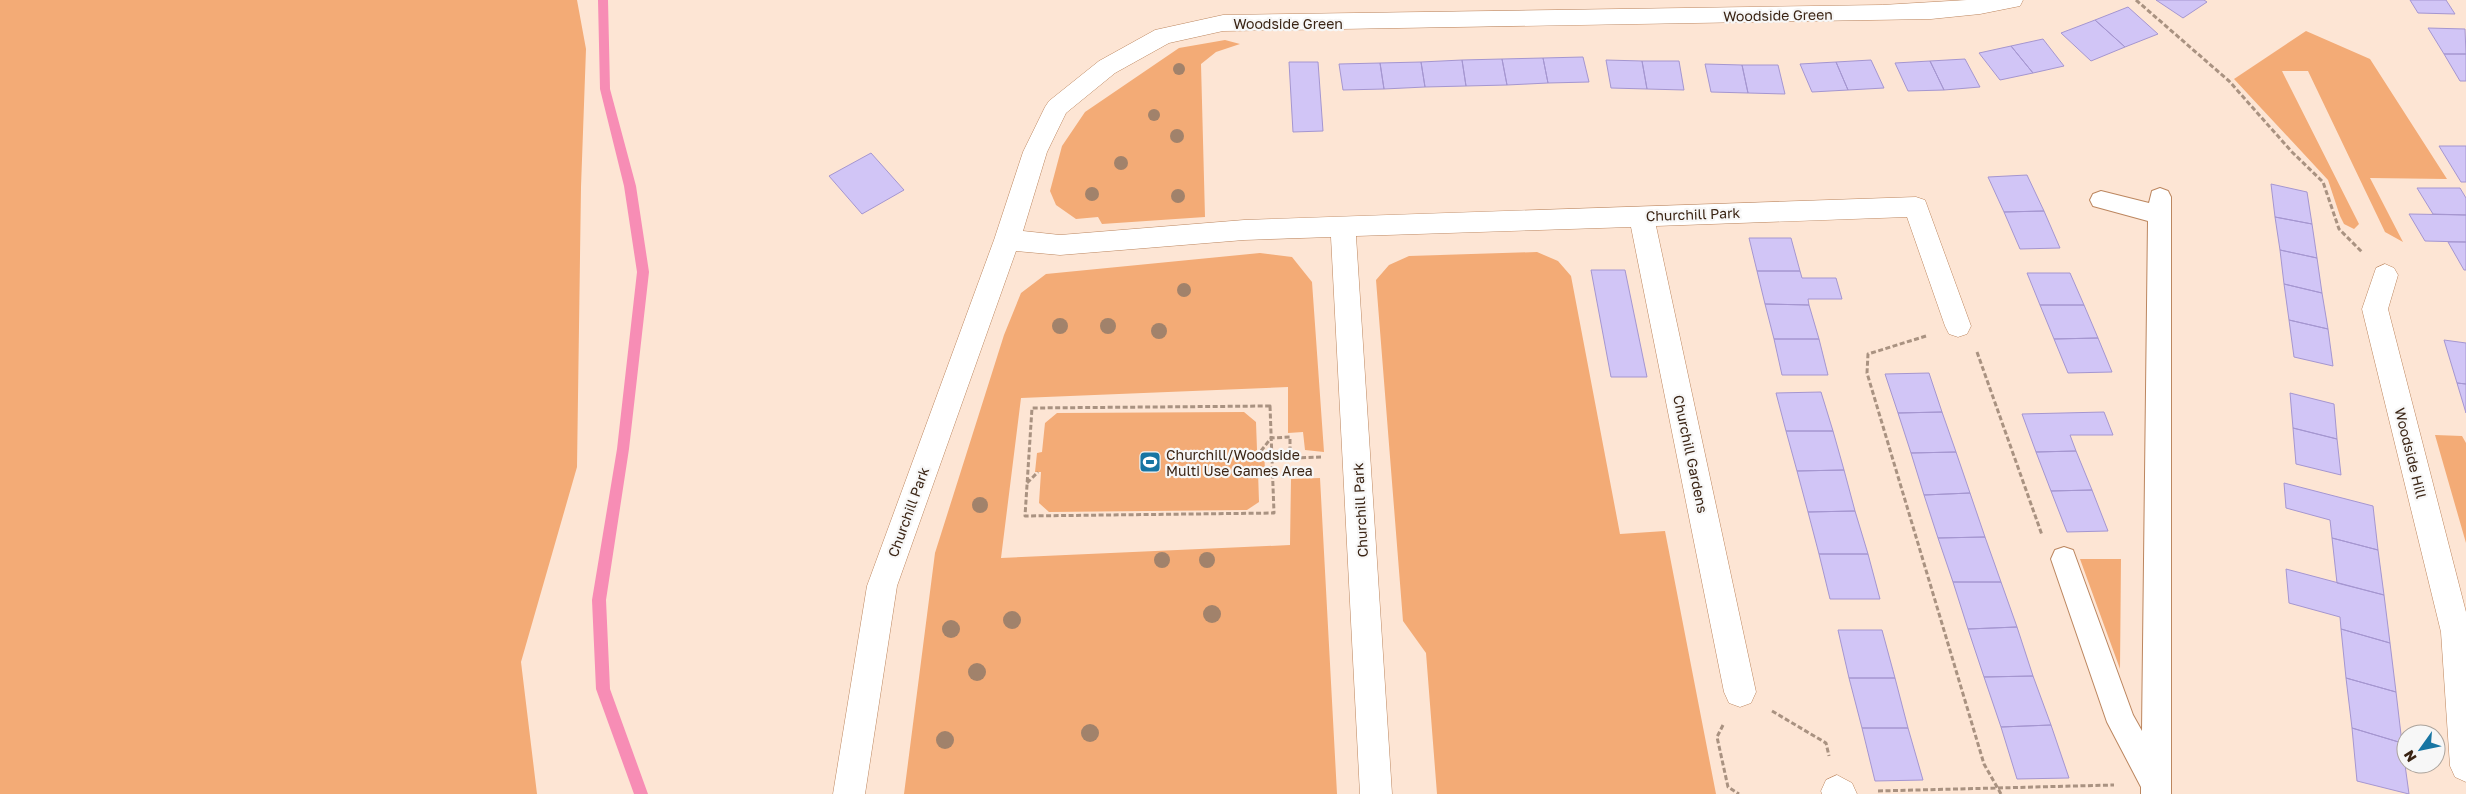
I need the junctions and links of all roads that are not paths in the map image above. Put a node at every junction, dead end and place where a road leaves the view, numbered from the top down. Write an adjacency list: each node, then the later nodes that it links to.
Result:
1 (1528, 0): 3 (street)
2 (2012, 0): 3 (street, Woodside Green)
3 (1543, 19): 4 (street, Woodside Green)
4 (1056, 107): 8 (street, Churchill Park)
5 (2101, 200): 15 (lane)
6 (1641, 216): 7 (street, Churchill Park); 10 (street, Churchill Park); 13 (street, Churchill Gardens)
7 (1343, 226): 8 (street, Churchill Park); 17 (street, Churchill Park)
8 (1007, 240): 16 (street, Churchill Park)
9 (2385, 275): 12 (street, Woodside Hill)
10 (1958, 326)
11 (2064, 559): 15 (lane)
12 (2461, 632): 14 (street, Woodside Hill)
13 (1740, 692)
14 (2466, 766)
15 (2156, 789)
16 (849, 794)
17 (1376, 794)

